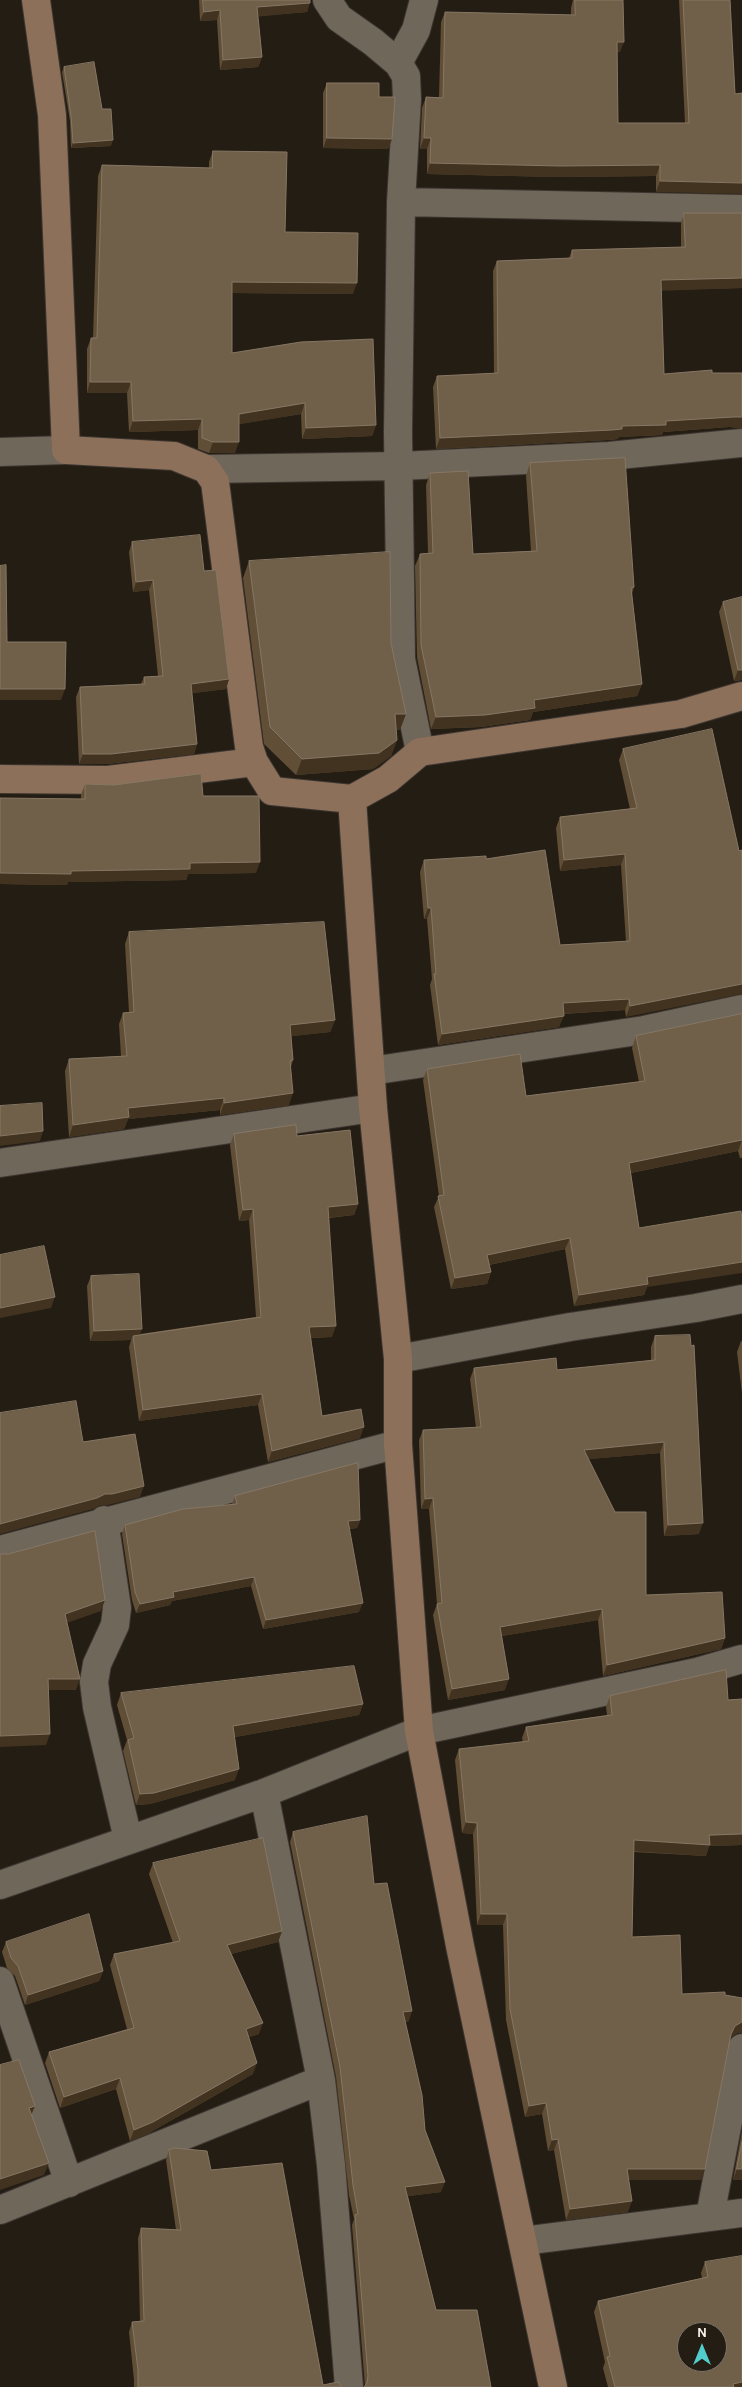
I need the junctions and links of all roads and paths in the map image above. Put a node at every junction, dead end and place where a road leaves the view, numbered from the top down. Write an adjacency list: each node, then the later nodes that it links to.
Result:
1 (36, 0): 8 (main road)
2 (327, 0): 4 (street)
3 (424, 0): 4 (street)
4 (398, 63): 5 (street)
5 (401, 202): 6 (street); 10 (street)
6 (742, 209)
7 (742, 443): 10 (street)
8 (66, 450): 9 (street); 11 (main road)
9 (0, 452)
10 (400, 466): 11 (street); 13 (street)
11 (206, 469): 14 (main road)
12 (742, 696): 13 (main road)
13 (420, 752): 16 (main road)
14 (254, 762): 15 (main road); 16 (main road)
15 (0, 779)
16 (352, 799): 18 (main road)
17 (742, 1009): 18 (street)
18 (372, 1071): 19 (main road)
19 (373, 1108): 20 (street); 22 (main road)
20 (0, 1163)
21 (742, 1299): 22 (street)
22 (398, 1359): 23 (main road)
23 (398, 1444): 24 (street); 27 (main road)
24 (104, 1520): 25 (street); 29 (street)
25 (0, 1550)
26 (742, 1659): 27 (street)
27 (420, 1731): 28 (street); 38 (main road)
28 (264, 1793): 29 (street); 33 (street)
29 (128, 1839): 30 (street)
30 (0, 1885)
31 (0, 1981): 34 (street)
32 (742, 2048): 37 (street)
33 (321, 2080): 34 (street); 39 (street)
34 (69, 2183): 35 (street)
35 (0, 2210)
36 (742, 2213): 37 (street)
37 (710, 2216): 38 (street)
38 (523, 2241): 40 (main road)
39 (350, 2387)
40 (553, 2387)

